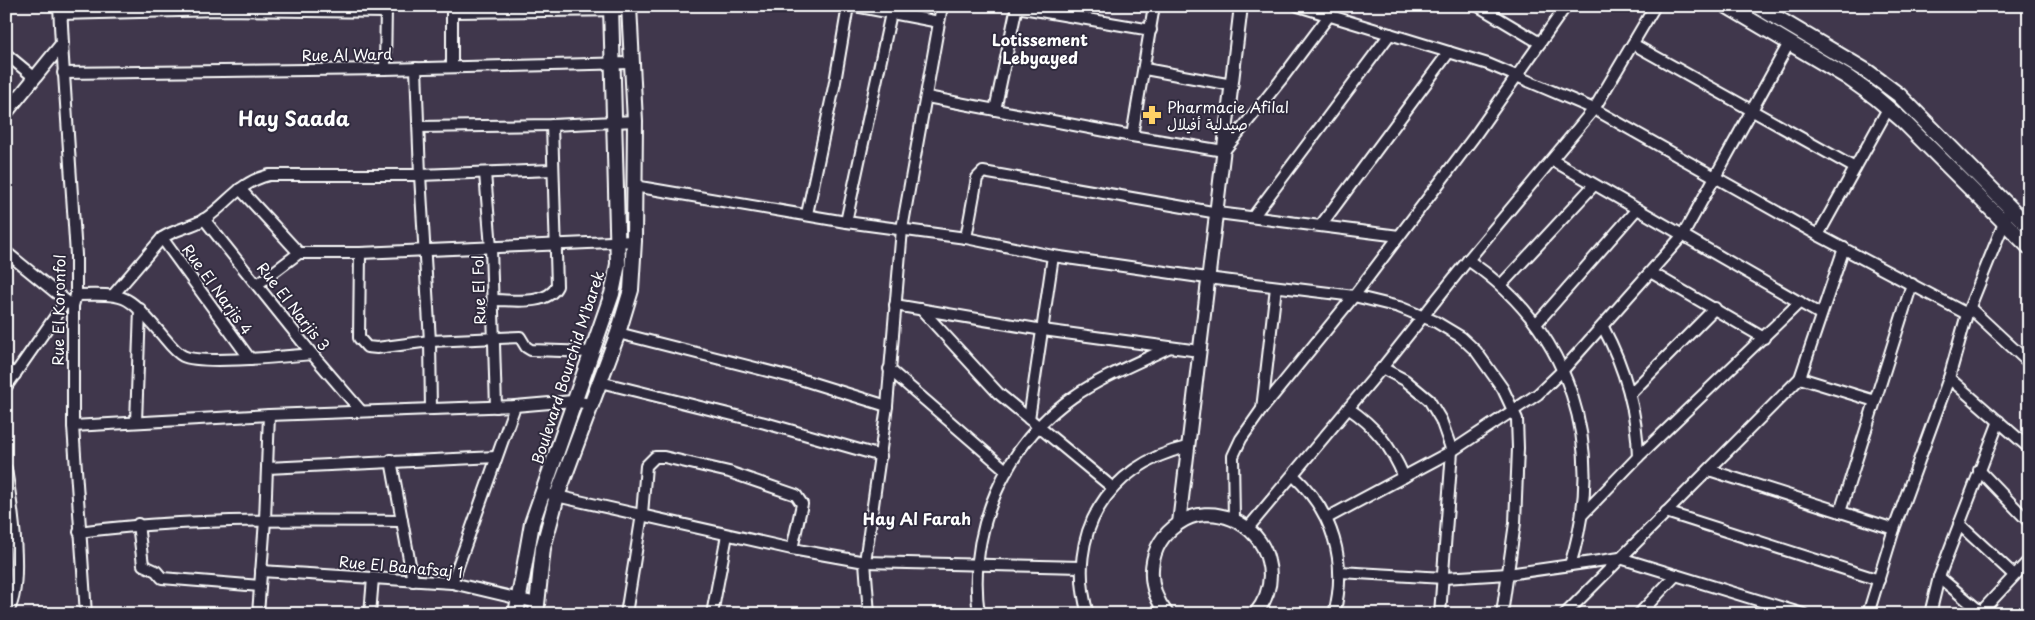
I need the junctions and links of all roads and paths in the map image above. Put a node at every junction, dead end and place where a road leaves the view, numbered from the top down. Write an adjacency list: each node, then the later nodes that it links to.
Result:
1 (848, 6): 62 (street)
2 (855, 6): 19 (street)
3 (942, 6): 20 (street)
4 (1154, 6): 21 (street)
5 (1241, 6): 38 (street)
6 (1298, 6): 18 (street)
7 (1478, 6): 23 (street)
8 (1566, 6): 23 (street)
9 (1655, 6): 26 (street)
10 (1727, 6): 24 (main road)
11 (1757, 6): 60 (main road)
12 (1017, 7): 21 (street); 42 (street)
13 (611, 8): 14 (street); 16 (street); 30 (main road, Boulevard Bourchid M'barek)
14 (629, 8): 29 (main road, Boulevard Bourchid M'barek)
15 (386, 9): 17 (street); 34 (street)
16 (452, 9): 31 (street)
17 (60, 10): 25 (street, Rue El Koronfol)
18 (1330, 11): 22 (street); 50 (street)
19 (891, 13): 20 (street); 67 (street)
20 (939, 22): 39 (street)
21 (1151, 30): 33 (street)
22 (1390, 34): 27 (street); 64 (street)
23 (1540, 43): 36 (street)
24 (1789, 43): 40 (main road); 43 (street)
25 (62, 44): 35 (street, Rue El Koronfol); 37 (street)
26 (1633, 44): 41 (street); 43 (street)
27 (1449, 52): 36 (street); 68 (street)
28 (6, 54): 37 (street)
29 (631, 63): 30 (street, Rue Al Ward); 45 (main road, Boulevard Bourchid M'barek)
30 (614, 64): 31 (street, Rue Al Ward); 46 (main road, Boulevard Bourchid M'barek)
31 (452, 67): 32 (street, Rue Al Ward)
32 (416, 68): 34 (street, Rue Al Ward); 48 (street)
33 (1145, 68): 38 (street); 49 (street)
34 (386, 69): 35 (street, Rue Al Ward)
35 (63, 73): 94 (street, Rue El Koronfol)
36 (1519, 76): 41 (street); 72 (street)
37 (35, 78): 44 (street)
38 (1232, 84): 50 (street)
39 (926, 97): 42 (street); 70 (street)
40 (1889, 107): 52 (street); 66 (main road)
41 (1594, 109): 51 (street); 56 (street)
42 (995, 110): 49 (street)
43 (1753, 111): 52 (street); 56 (street)
44 (6, 113)
45 (635, 121): 46 (street); 58 (main road, Boulevard Bourchid M'barek)
46 (616, 122): 47 (street); 76 (main road, Boulevard Bourchid M'barek)
47 (552, 125): 48 (street); 53 (street)
48 (419, 127): 55 (street)
49 (1132, 136): 50 (street)
50 (1224, 151): 63 (street)
51 (1552, 160): 57 (street); 87 (street)
52 (1856, 168): 71 (street)
53 (552, 170): 54 (street); 78 (street)
54 (485, 173): 55 (street); 80 (street, Rue El Fol)
55 (420, 175): 59 (street); 82 (street)
56 (1716, 177): 71 (street); 73 (street)
57 (1594, 184): 61 (street); 92 (street)
58 (634, 186): 62 (street); 77 (main road, Boulevard Bourchid M'barek)
59 (240, 189): 65 (street); 84 (street)
60 (2010, 208): 66 (street); 69 (main road)
61 (1637, 209): 73 (street); 107 (street)
62 (807, 214): 67 (street)
63 (1218, 214): 64 (street); 75 (street); 89 (street)
64 (1253, 217): 68 (street)
65 (204, 219): 74 (street); 90 (street, Rue El Narjis 3)
66 (2003, 220): 79 (main road); 104 (street)
67 (846, 222): 70 (street)
68 (1321, 225): 72 (street)
69 (2029, 227)
70 (902, 229): 75 (street); 100 (street)
71 (1818, 235): 81 (street)
72 (1399, 236): 96 (street)
73 (1683, 236): 88 (street); 98 (street)
74 (162, 238): 95 (street); 118 (street, Rue El Narjis 4)
75 (966, 238): 86 (street)
76 (618, 241): 77 (street); 78 (street); 116 (main road, Boulevard Bourchid M'barek)
77 (634, 241): 110 (main road, Boulevard Bourchid M'barek)
78 (557, 245): 80 (street); 97 (street)
79 (2029, 247)
80 (492, 248): 82 (street); 97 (street, Rue El Fol)
81 (1844, 248): 91 (street); 105 (street)
82 (424, 251): 85 (street); 113 (street)
83 (6, 252): 99 (street)
84 (299, 252): 85 (street); 90 (street)
85 (360, 253): 113 (street)
86 (1053, 256): 89 (street); 109 (street)
87 (1468, 260): 92 (street); 106 (street)
88 (1652, 273): 101 (street); 108 (street)
89 (1207, 278): 93 (street); 115 (street)
90 (258, 284): 117 (street, Rue El Narjis 3)
91 (1912, 284): 104 (street); 131 (street)
92 (1501, 285): 107 (street)
93 (1276, 287): 96 (street); 138 (street)
94 (76, 294): 95 (street); 99 (street, Rue El Koronfol)
95 (114, 294): 102 (street, Rue El Narjis 4)
96 (1354, 296): 106 (street); 138 (street)
97 (494, 300): 112 (street, Rue El Fol)
98 (1800, 302): 105 (street); 111 (street)
99 (69, 304): 124 (street); 145 (street, Rue El Koronfol)
100 (895, 305): 103 (street); 122 (street)
101 (1715, 308): 111 (street); 129 (street)
102 (140, 309): 118 (street, Rue El Narjis 4); 144 (street)
103 (921, 309): 109 (street); 142 (street)
104 (1968, 311): 119 (street); 126 (street)
105 (1820, 314): 125 (street)
106 (1424, 317): 121 (street); 139 (street)
107 (1536, 324): 123 (street)
108 (1603, 326): 123 (street); 129 (street)
109 (1043, 330): 114 (street); 142 (street)
110 (618, 333): 127 (main road, Boulevard Bourchid M'barek); 134 (street)
111 (1764, 338): 152 (street)
112 (494, 340): 113 (street); 116 (street); 135 (street, Rue El Fol)
113 (430, 341): 137 (street)
114 (1168, 348): 115 (street); 146 (street)
115 (1199, 351): 147 (street)
116 (592, 352): 130 (main road, Boulevard Bourchid M'barek)
117 (312, 354): 118 (street, Rue El Narjis 4); 140 (street, Rue El Narjis 3)
118 (250, 358)
119 (2029, 363)
120 (6, 368): 124 (street)
121 (1382, 368): 136 (street); 149 (street)
122 (889, 369): 134 (street); 158 (street)
123 (1563, 370): 139 (street); 168 (street)
124 (15, 375): 128 (street)
125 (1800, 378): 131 (street); 156 (street)
126 (1949, 378): 143 (street); 178 (street)
127 (600, 382): 132 (main road, Boulevard Bourchid M'barek); 150 (street)
128 (6, 387)
129 (1630, 394): 152 (street)
130 (573, 401): 132 (street); 133 (street); 162 (main road, Boulevard Bourchid M'barek)
131 (1875, 401): 166 (street)
132 (590, 404): 163 (main road, Boulevard Bourchid M'barek)
133 (515, 406): 135 (street); 151 (street)
134 (887, 406): 150 (street)
135 (496, 407): 137 (street)
136 (1348, 408): 159 (street); 160 (street)
137 (431, 409): 140 (street)
138 (1262, 409): 170 (street)
139 (1514, 409): 149 (street); 190 (street)
140 (361, 411): 141 (street)
141 (269, 415): 144 (street); 154 (street)
142 (1029, 419): 146 (street)
143 (1999, 421): 148 (street); 157 (street)
144 (136, 422): 145 (street)
145 (73, 426): 179 (street, Rue El Koronfol)
146 (1041, 426): 158 (street); 161 (street)
147 (1187, 447): 161 (street); 174 (street)
148 (2029, 448)
149 (1452, 451): 160 (street); 195 (street)
150 (881, 456): 184 (street)
151 (496, 457): 153 (street); 198 (street)
152 (1638, 457): 168 (street)
153 (391, 460): 154 (street); 172 (street)
154 (268, 468): 171 (street)
155 (6, 469): 164 (street)
156 (1709, 470): 165 (street); 166 (street)
157 (1978, 470): 173 (street); 176 (street)
158 (1007, 471): 186 (street)
159 (1293, 475): 169 (street); 177 (street)
160 (1404, 477): 169 (street)
161 (1113, 488): 187 (street)
162 (541, 492): 163 (street); 200 (main road, Boulevard Bourchid M'barek)
163 (557, 496): 167 (street); 201 (main road, Boulevard Bourchid M'barek)
164 (8, 504): 203 (street)
165 (1666, 512): 182 (street); 196 (street)
166 (1840, 512): 178 (street)
167 (642, 514): 180 (street); 181 (street); 208 (street)
168 (1583, 514): 185 (street)
169 (1327, 518): 189 (street)
170 (1234, 519): 174 (street); 177 (street)
171 (265, 520): 172 (street); 175 (street); 188 (street)
172 (402, 521): 197 (street)
173 (2029, 522)
174 (1179, 523): 213 (street)
175 (138, 524): 179 (street); 199 (street)
176 (1959, 524): 192 (street); 193 (street)
177 (1248, 528): 214 (street)
178 (1894, 529): 196 (street)
179 (79, 532): 204 (street, Rue El Koronfol)
180 (727, 535): 181 (street); 209 (street)
181 (792, 549): 184 (street)
182 (1620, 558): 185 (street); 191 (street); 218 (street)
183 (2029, 560): 192 (street)
184 (865, 562): 186 (street); 210 (street)
185 (1570, 565): 190 (street)
186 (977, 566): 187 (street); 211 (street)
187 (1081, 567): 212 (street)
188 (261, 571): 194 (street, Rue El Banafsaj 1); 199 (street)
189 (1340, 572): 195 (street); 215 (street)
190 (1508, 574): 195 (street); 217 (street)
191 (1676, 574): 219 (street); 220 (street)
192 (2014, 575): 202 (street)
193 (1939, 576): 202 (street); 222 (street)
194 (373, 578): 197 (street, Rue El Banafsaj 1); 206 (street)
195 (1444, 578): 216 (street)
196 (1879, 580): 221 (street)
197 (412, 581): 198 (street, Rue El Banafsaj 1)
198 (452, 583): 200 (street, Rue El Banafsaj 1)
199 (260, 586): 205 (street)
200 (518, 598): 201 (street, Rue El Banafsaj 1); 207 (main road, Boulevard Bourchid M'barek)
201 (536, 608)
202 (1980, 613)
203 (6, 614)
204 (86, 614)
205 (258, 614)
206 (370, 614)
207 (516, 614)
208 (626, 614)
209 (712, 614)
210 (868, 614)
211 (979, 614)
212 (1088, 614)
213 (1167, 614)
214 (1255, 614)
215 (1334, 614)
216 (1440, 614)
217 (1502, 614)
218 (1565, 614)
219 (1639, 614)
220 (1803, 614)
221 (1868, 614)
222 (1930, 614)

